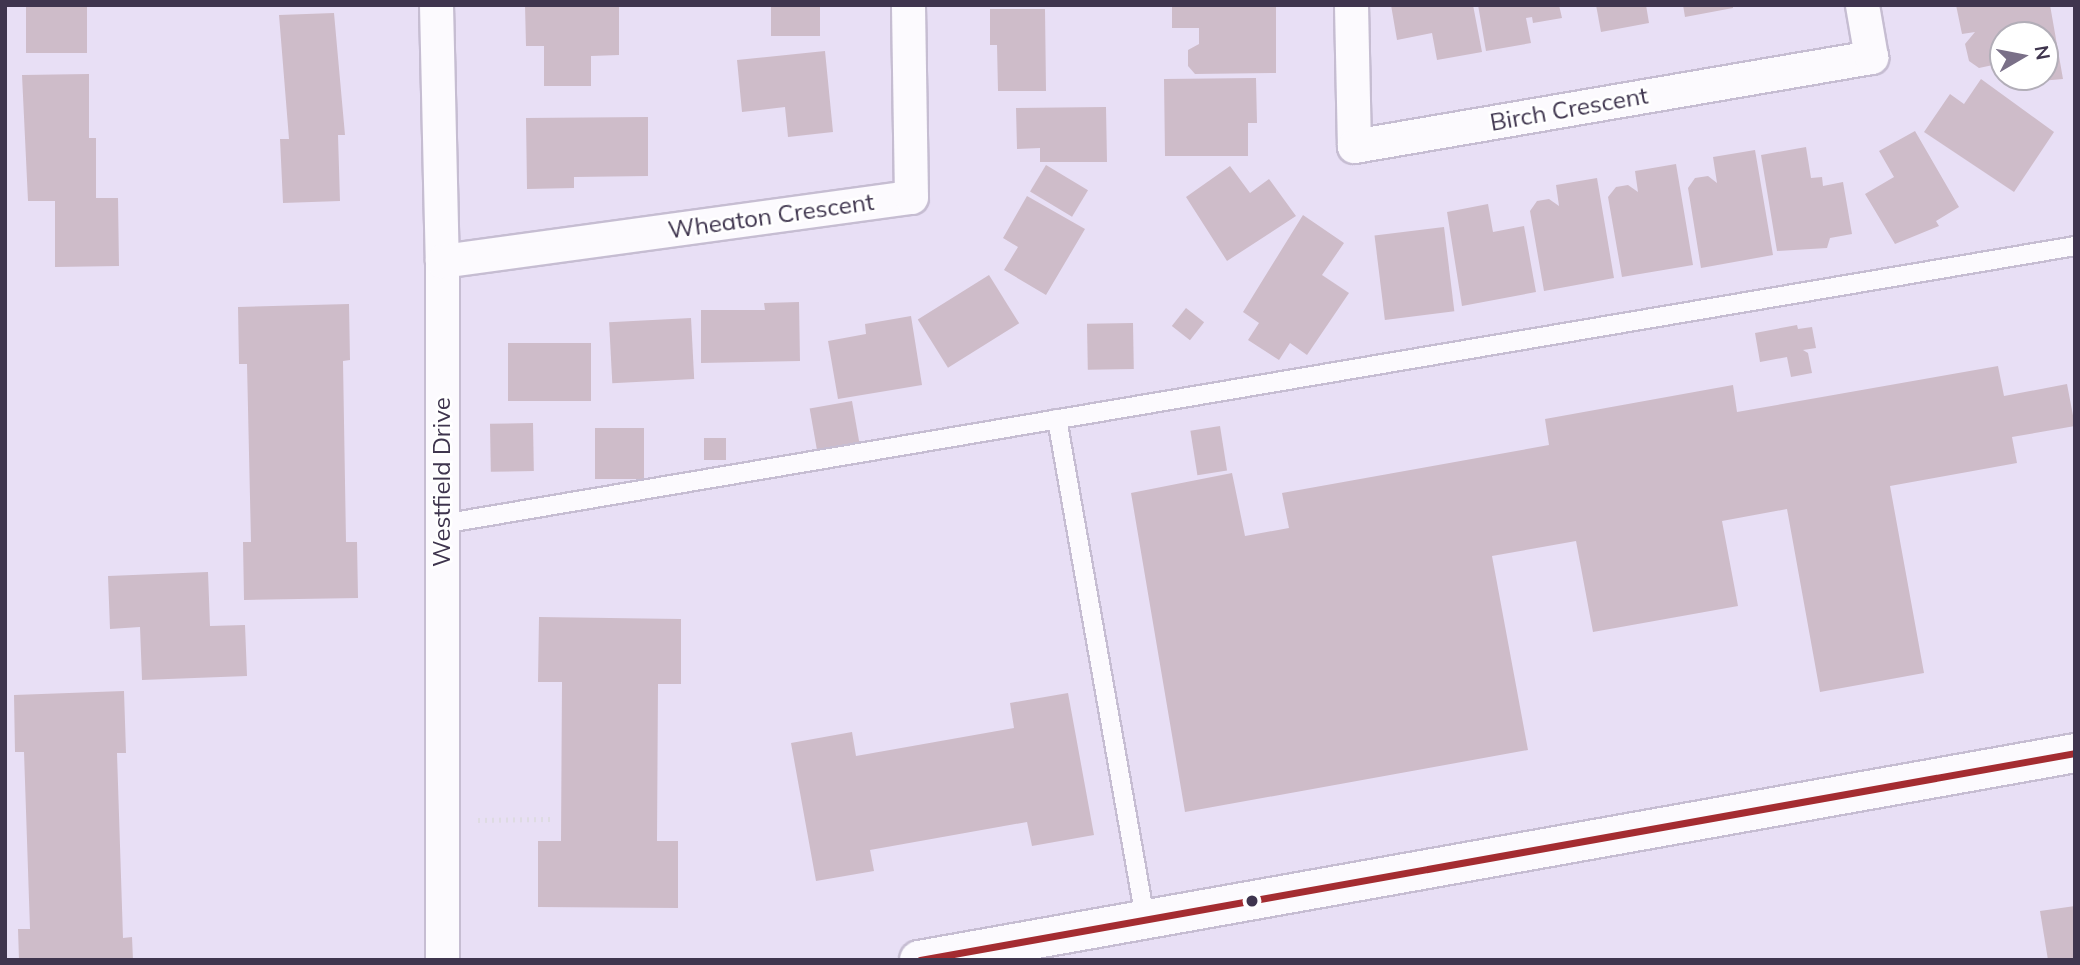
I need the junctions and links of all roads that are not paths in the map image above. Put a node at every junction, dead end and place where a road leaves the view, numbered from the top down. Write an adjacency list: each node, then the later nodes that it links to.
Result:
1 (436, 5): 6 (street, Westfield Drive)
2 (908, 5): 6 (street, Wheaton Crescent)
3 (1351, 5): 4 (street, Birch Crescent)
4 (1862, 5)
5 (2075, 246): 7 (lane)
6 (442, 261): 8 (street, Westfield Drive)
7 (1057, 419): 8 (lane); 10 (lane)
8 (442, 524): 11 (street, Westfield Drive)
9 (2075, 753): 10 (street)
10 (1145, 918): 12 (street)
11 (442, 960)
12 (919, 960)

